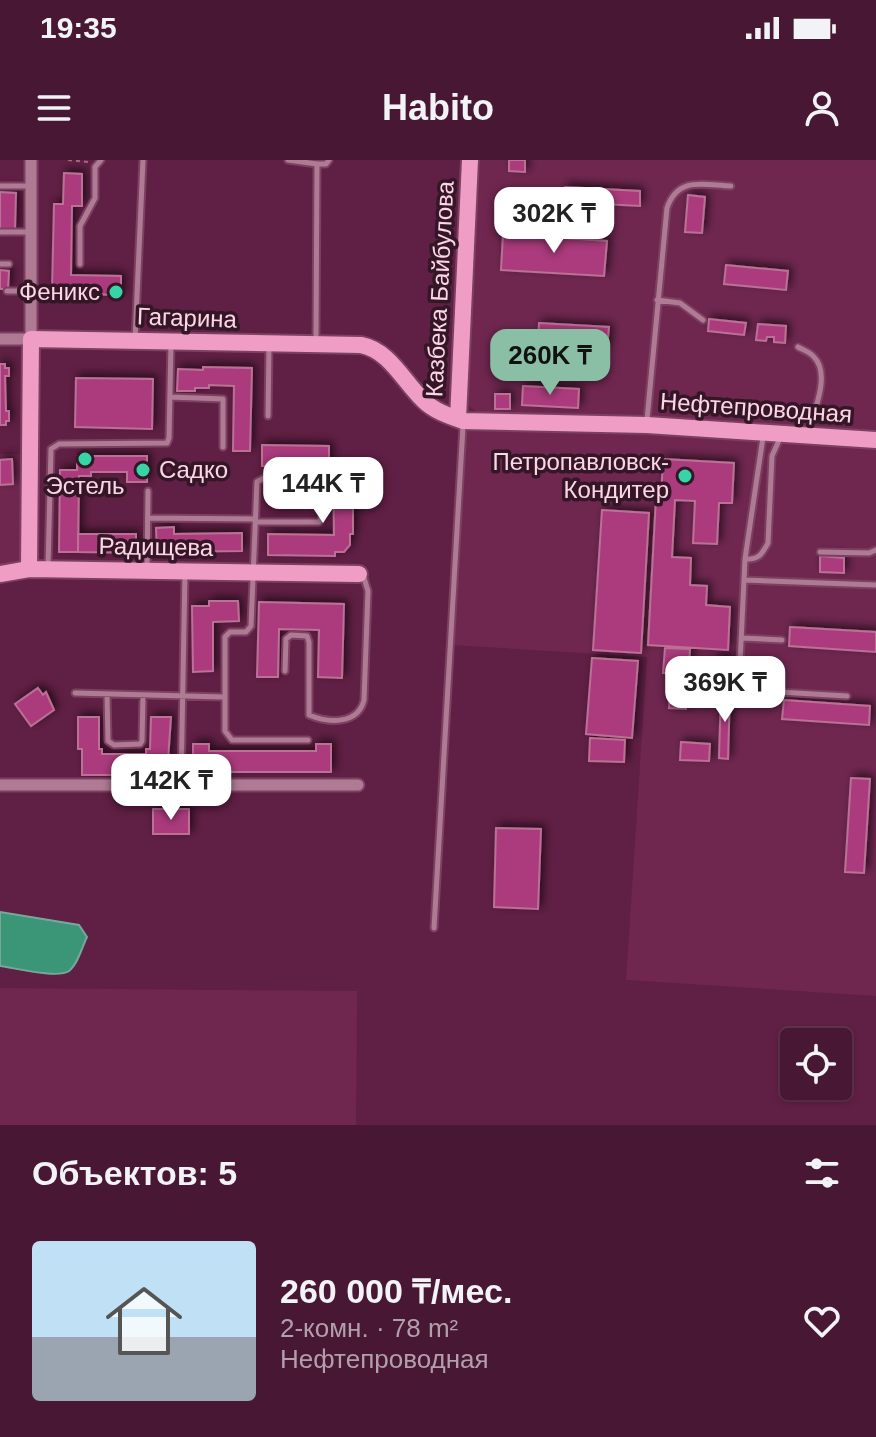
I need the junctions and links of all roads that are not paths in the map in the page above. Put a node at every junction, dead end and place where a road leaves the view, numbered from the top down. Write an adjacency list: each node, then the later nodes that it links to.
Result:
1 (31, 160): 9 (street)
2 (143, 160): 22 (lane)
3 (288, 160): 7 (lane)
4 (329, 160): 7 (lane)
5 (470, 160): 30 (street, Казбека Байбулова)
6 (99, 161): 15 (lane)
7 (317, 164): 25 (lane)
8 (0, 186): 9 (lane)
9 (31, 186): 12 (street)
10 (731, 186): 18 (lane)
11 (0, 232): 12 (lane)
12 (30, 232): 17 (street)
13 (0, 264): 14 (lane)
14 (9, 264)
15 (80, 264)
16 (7, 291): 17 (lane)
17 (30, 291): 21 (street)
18 (657, 300): 19 (lane); 31 (lane)
19 (703, 320)
20 (0, 339): 21 (street, Гагарина)
21 (31, 339): 22 (street, Гагарина); 43 (street)
22 (135, 341): 23 (street, Гагарина)
23 (171, 342): 24 (street, Гагарина); 28 (lane)
24 (269, 344): 25 (street, Гагарина); 29 (lane)
25 (316, 345): 27 (street, Гагарина)
26 (798, 347): 34 (lane)
27 (373, 348): 30 (street, Нефтепроводная)
28 (170, 397): 36 (lane); 44 (lane)
29 (268, 416)
30 (460, 420): 31 (street, Нефтепроводная); 65 (lane)
31 (647, 425): 32 (street, Нефтепроводная)
32 (764, 433): 33 (street, Нефтепроводная); 42 (lane)
33 (782, 434): 34 (street, Нефтепроводная); 42 (lane)
34 (806, 435): 35 (street, Нефтепроводная)
35 (876, 440)
36 (223, 447)
37 (148, 491): 38 (lane)
38 (148, 518): 39 (lane); 45 (lane)
39 (255, 520): 39 (lane); 47 (lane)
40 (876, 550): 41 (lane)
41 (820, 552)
42 (745, 559): 50 (lane)
43 (29, 569): 44 (street, Радищева); 48 (street, Радищева)
44 (48, 569): 45 (street, Радищева)
45 (147, 571): 46 (street, Радищева)
46 (185, 571): 47 (street, Радищева); 59 (lane)
47 (253, 572): 49 (street, Радищева); 60 (lane)
48 (0, 574)
49 (359, 574): 54 (lane)
50 (744, 580): 51 (lane); 52 (lane)
51 (876, 585)
52 (741, 638): 53 (lane); 58 (lane)
53 (782, 640)
54 (285, 671)
55 (75, 693): 56 (lane)
56 (107, 694): 57 (lane); 57 (lane)
57 (143, 696): 59 (lane)
58 (847, 696)
59 (184, 697): 60 (lane); 62 (lane)
60 (224, 697): 61 (lane)
61 (308, 740)
62 (181, 784): 63 (street); 64 (street)
63 (0, 785)
64 (358, 785)
65 (434, 928)

